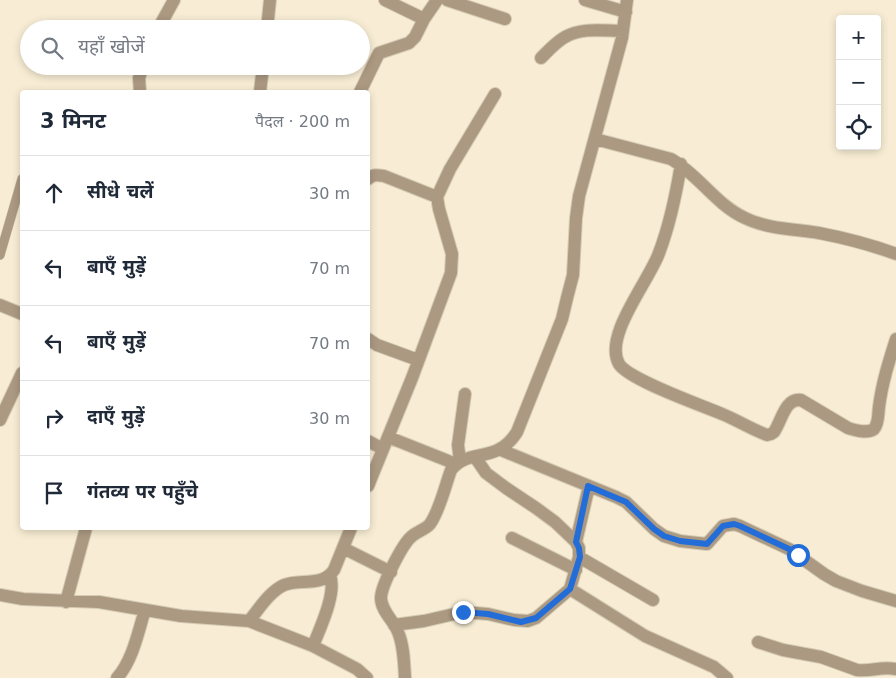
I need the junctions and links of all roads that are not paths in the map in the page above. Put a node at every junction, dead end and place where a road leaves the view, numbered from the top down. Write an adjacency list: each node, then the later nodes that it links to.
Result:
1 (174, 0): 9 (street)
2 (270, 0): 10 (street)
3 (385, 0): 11 (street)
4 (437, 0): 11 (street)
5 (447, 0): 8 (street)
6 (585, 0): 7 (street)
7 (626, 6): 12 (street)
8 (505, 19)
9 (163, 20)
10 (268, 20)
11 (424, 20): 14 (street)
12 (623, 31): 13 (street); 22 (street)
13 (541, 58)
14 (370, 71)
15 (141, 75): 18 (street)
16 (262, 75): 19 (street)
17 (368, 75): 20 (street)
18 (140, 90)
19 (260, 90)
20 (361, 90)
21 (495, 94): 26 (street)
22 (595, 139): 23 (street); 40 (street)
23 (681, 164): 27 (street); 31 (street)
24 (370, 177): 26 (street)
25 (20, 186): 28 (lane)
26 (437, 197): 33 (street)
27 (896, 254)
28 (0, 255)
29 (0, 305): 30 (street)
30 (20, 313)
31 (896, 339)
32 (370, 340): 33 (street)
33 (418, 360): 37 (street)
34 (20, 378): 36 (street)
35 (465, 394): 42 (street)
36 (0, 420)
37 (388, 436): 39 (street); 42 (street)
38 (370, 442): 39 (street)
39 (383, 449): 43 (street)
40 (501, 450): 41 (street); 44 (street)
41 (475, 457): 42 (street); 48 (street)
42 (458, 462): 52 (street)
43 (370, 481)
44 (588, 486): 48 (street); 57 (street)
45 (85, 530): 58 (street)
46 (350, 530): 49 (street)
47 (512, 538): 51 (street)
48 (576, 542): 50 (street)
49 (343, 548): 52 (street); 53 (street)
50 (580, 557): 51 (street); 56 (street)
51 (576, 570): 54 (street)
52 (391, 572): 61 (street)
53 (330, 575): 60 (street); 63 (street)
54 (570, 589): 61 (street); 68 (street)
55 (0, 595): 58 (street)
56 (653, 600)
57 (896, 601)
58 (66, 602): 59 (street)
59 (145, 610): 60 (street); 65 (street)
60 (249, 622): 63 (street)
61 (394, 624): 67 (street)
62 (758, 642): 64 (street)
63 (314, 646): 66 (street)
64 (896, 669)
65 (117, 678)
66 (367, 678)
67 (405, 678)
68 (727, 678)

